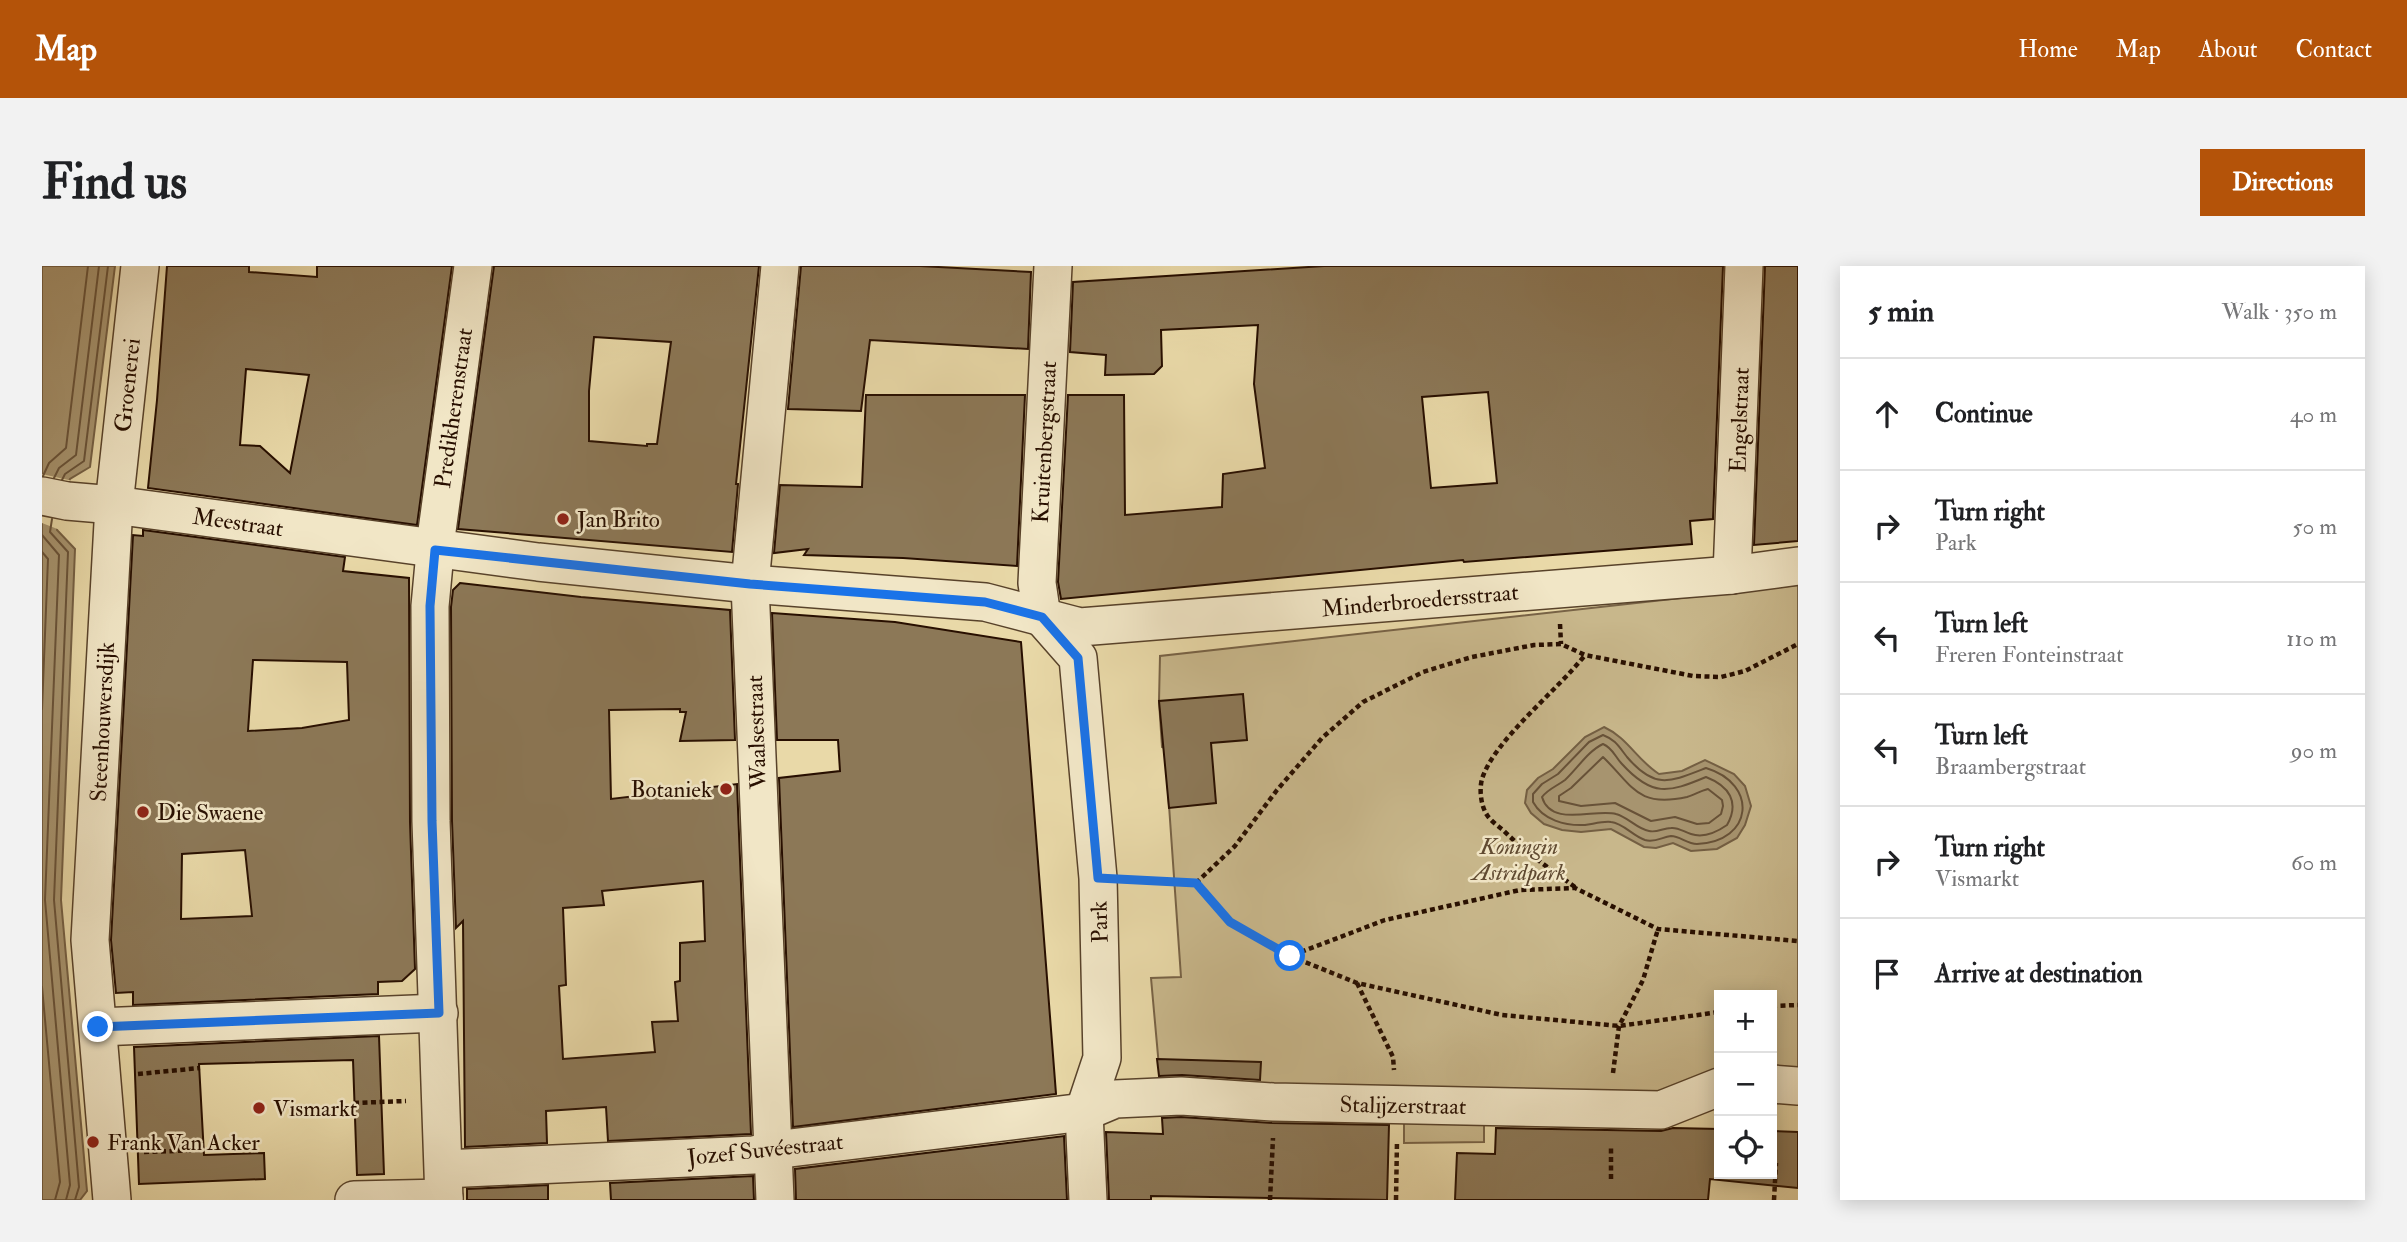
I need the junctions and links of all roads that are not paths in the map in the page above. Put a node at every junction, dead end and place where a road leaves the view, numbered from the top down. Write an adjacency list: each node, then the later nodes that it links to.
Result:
1 (140, 266): 7 (street, Groenerei)
2 (473, 266): 8 (street, Predikherenstraat)
3 (780, 266): 11 (street, Waalsestraat)
4 (1053, 266): 12 (street, Kruitenbergstraat)
5 (1744, 266): 10 (street, Engelstraat)
6 (55, 499): 7 (street, Meestraat)
7 (114, 505): 8 (street, Meestraat); 14 (street, Steenhouwersdijk)
8 (435, 550): 11 (street, Meestraat); 13 (street, Predikherenstraat)
9 (1798, 566): 10 (street, Minderbroedersstraat)
10 (1732, 575): 12 (street, Minderbroedersstraat)
11 (750, 584): 12 (street, Minderbroedersstraat); 19 (street, Waalsestraat)
12 (1042, 617): 18 (street, Park)
13 (439, 1013): 14 (street); 20 (street, Predikherenstraat)
14 (98, 1027): 21 (street)
15 (1777, 1084): 16 (street)
16 (1798, 1086)
17 (1714, 1089): 18 (street, Stalijzerstraat)
18 (1084, 1112): 19 (street, Jozef Suvéestraat); 24 (street)
19 (774, 1150): 20 (street, Jozef Suvéestraat); 23 (street, Waalsestraat)
20 (444, 1189): 22 (street)
21 (112, 1200)
22 (354, 1200)
23 (775, 1200)
24 (1088, 1200)

